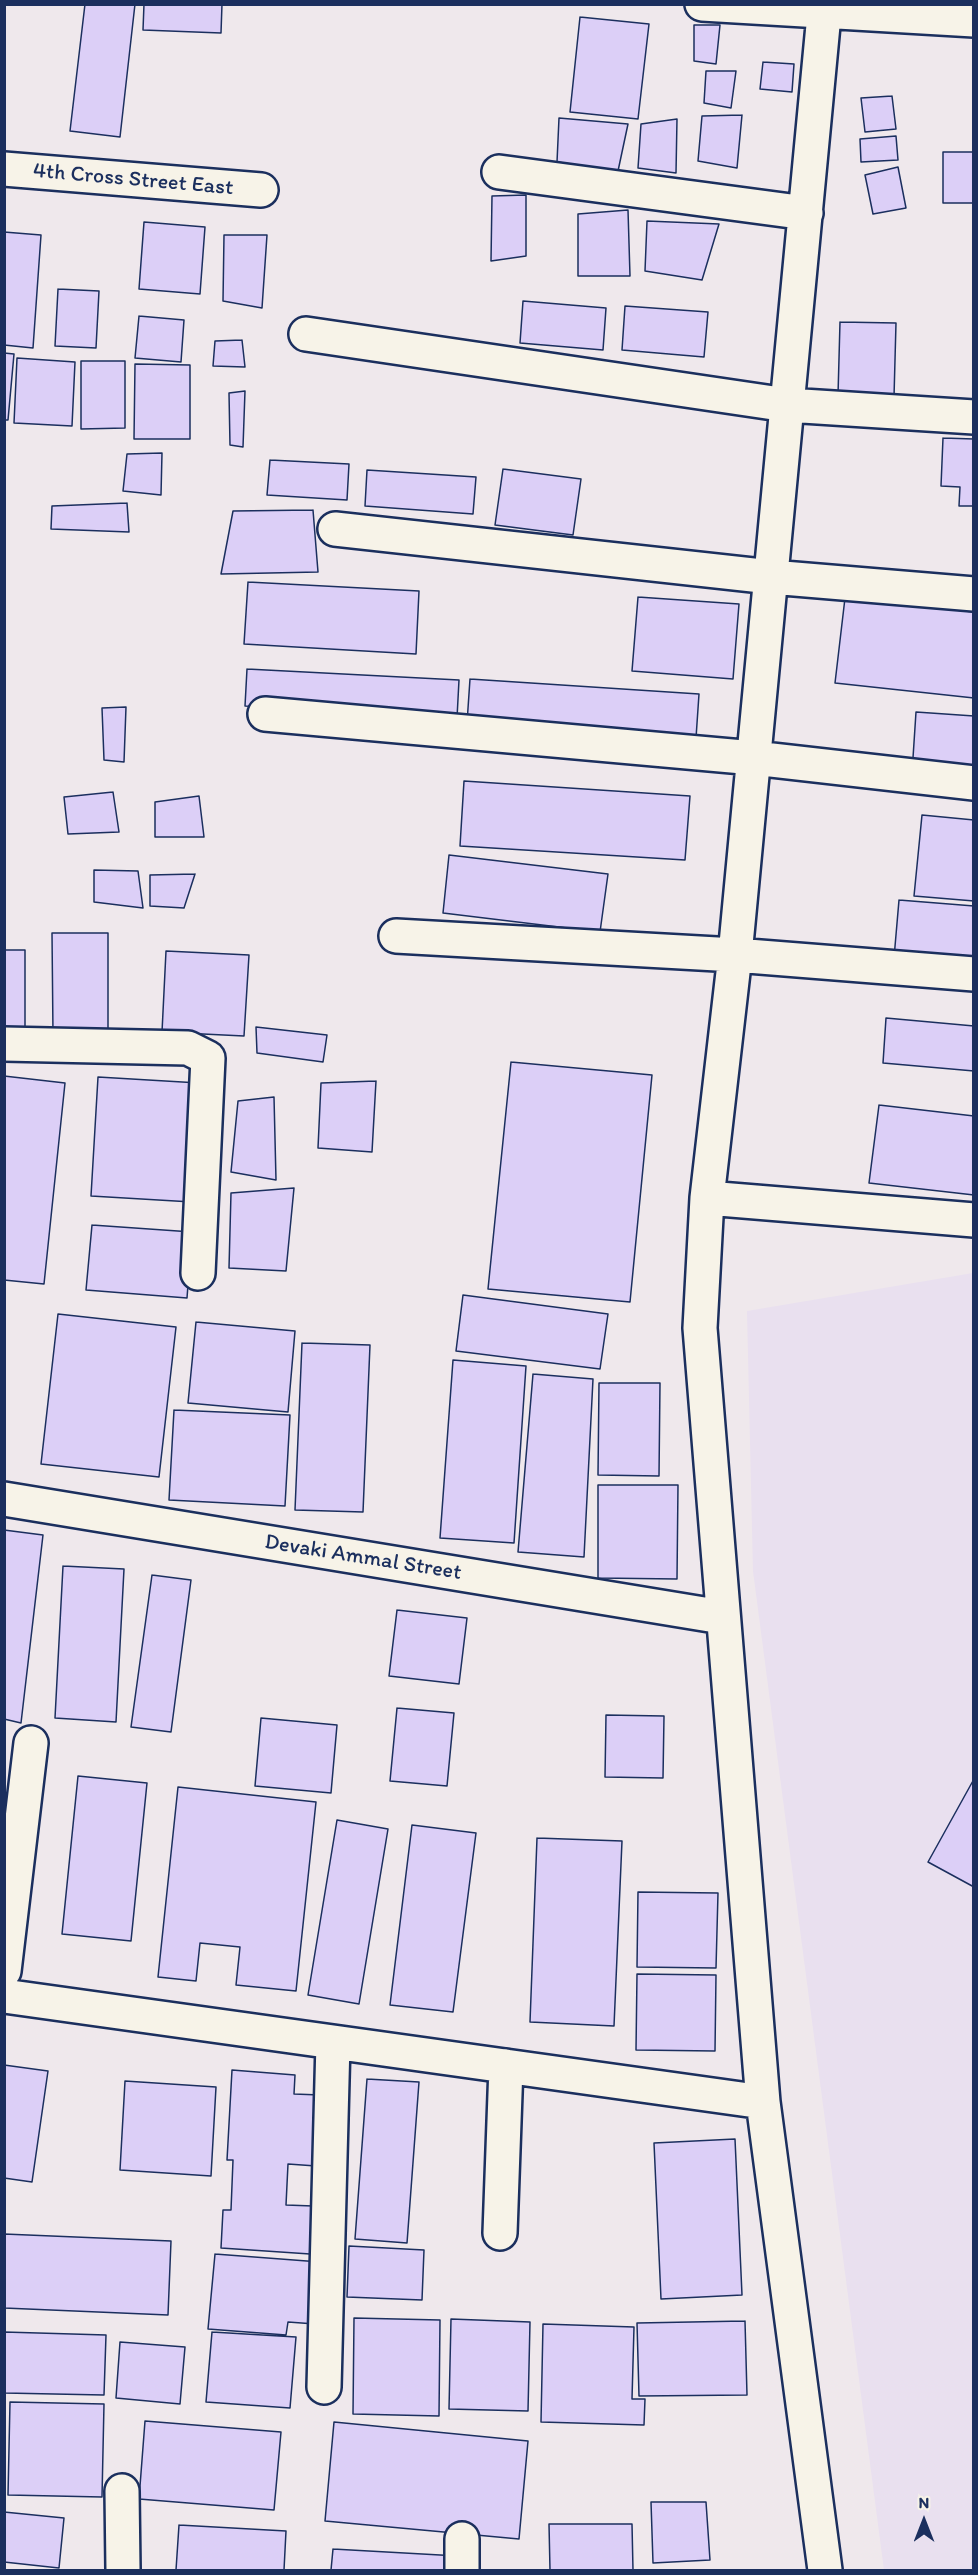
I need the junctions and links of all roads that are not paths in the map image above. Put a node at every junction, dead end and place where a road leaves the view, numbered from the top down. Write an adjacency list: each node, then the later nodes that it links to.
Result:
1 (702, 4): 2 (street)
2 (825, 7): 3 (street); 7 (street)
3 (974, 20)
4 (4, 169): 6 (street, 4th Cross Street East)
5 (499, 172): 7 (street)
6 (261, 190)
7 (806, 213): 9 (street)
8 (306, 334): 9 (street)
9 (787, 405): 10 (street); 12 (street)
10 (974, 417)
11 (335, 529): 12 (street)
12 (771, 577): 13 (street); 15 (street)
13 (974, 594)
14 (265, 714): 15 (street)
15 (754, 758): 16 (street); 18 (street)
16 (974, 783)
17 (396, 936): 18 (street)
18 (735, 955): 19 (street); 21 (street)
19 (974, 974)
20 (4, 1044): 23 (street)
21 (707, 1198): 22 (street); 25 (street)
22 (974, 1220)
23 (198, 1273)
24 (4, 1500): 25 (street, Devaki Ammal Street)
25 (722, 1617): 31 (street)
26 (31, 1743): 27 (street)
27 (4, 1971)
28 (4, 1996): 29 (street)
29 (333, 2042): 30 (street); 33 (street)
30 (506, 2066): 31 (street); 32 (street)
31 (763, 2102): 36 (street)
32 (500, 2233)
33 (324, 2387)
34 (122, 2491): 35 (street)
35 (123, 2571)
36 (825, 2571)

